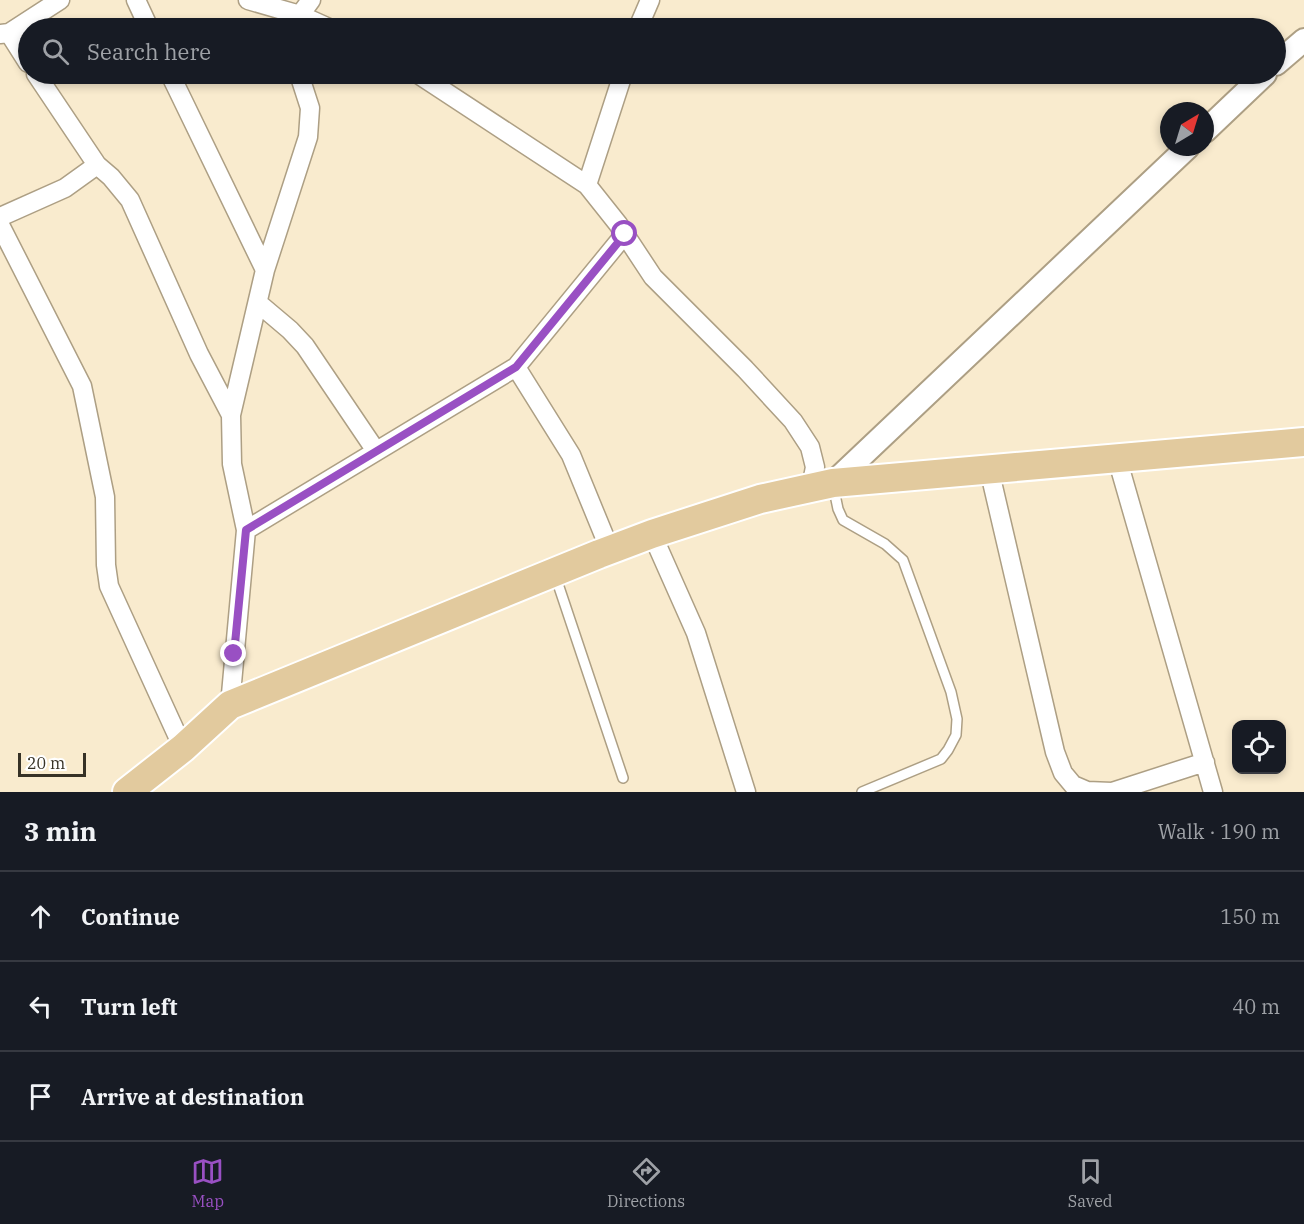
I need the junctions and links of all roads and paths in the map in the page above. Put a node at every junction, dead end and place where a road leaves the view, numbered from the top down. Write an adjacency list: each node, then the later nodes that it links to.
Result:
1 (60, 0): 6 (street)
2 (136, 0): 7 (street)
3 (248, 0): 8 (street)
4 (311, 0): 9 (street)
5 (650, 0): 10 (street)
6 (29, 18)
7 (144, 18)
8 (290, 18)
9 (301, 18)
10 (642, 18)
11 (18, 25): 12 (street)
12 (4, 33): 14 (street)
13 (1304, 40): 15 (street)
14 (18, 50)
15 (1286, 55)
16 (43, 84): 24 (street)
17 (175, 84): 29 (street)
18 (302, 84): 29 (street)
19 (433, 84): 25 (street)
20 (620, 84): 25 (street)
21 (1254, 84): 22 (street)
22 (1214, 122)
23 (1178, 156): 37 (street)
24 (97, 165): 26 (street); 32 (street)
25 (587, 185): 28 (street)
26 (0, 217)
27 (0, 225): 43 (street)
28 (625, 234): 31 (street); 37 (street)
29 (265, 270): 30 (street)
30 (258, 303): 32 (street); 34 (street)
31 (516, 367): 34 (street); 40 (street)
32 (231, 415): 38 (street)
33 (1304, 442): 35 (main road)
34 (376, 451): 38 (street)
35 (1117, 458): 36 (main road); 44 (street)
36 (989, 469): 37 (main road); 44 (street)
37 (822, 485): 39 (main road); 48 (lane)
38 (246, 530): 42 (street)
39 (652, 534): 40 (main road); 47 (street)
40 (610, 550): 41 (main road)
41 (554, 573): 42 (main road); 45 (lane)
42 (230, 705): 43 (main road)
43 (183, 748): 46 (main road)
44 (1205, 762): 49 (street)
45 (623, 778)
46 (127, 792)
47 (746, 792)
48 (862, 792)
49 (1214, 792)

